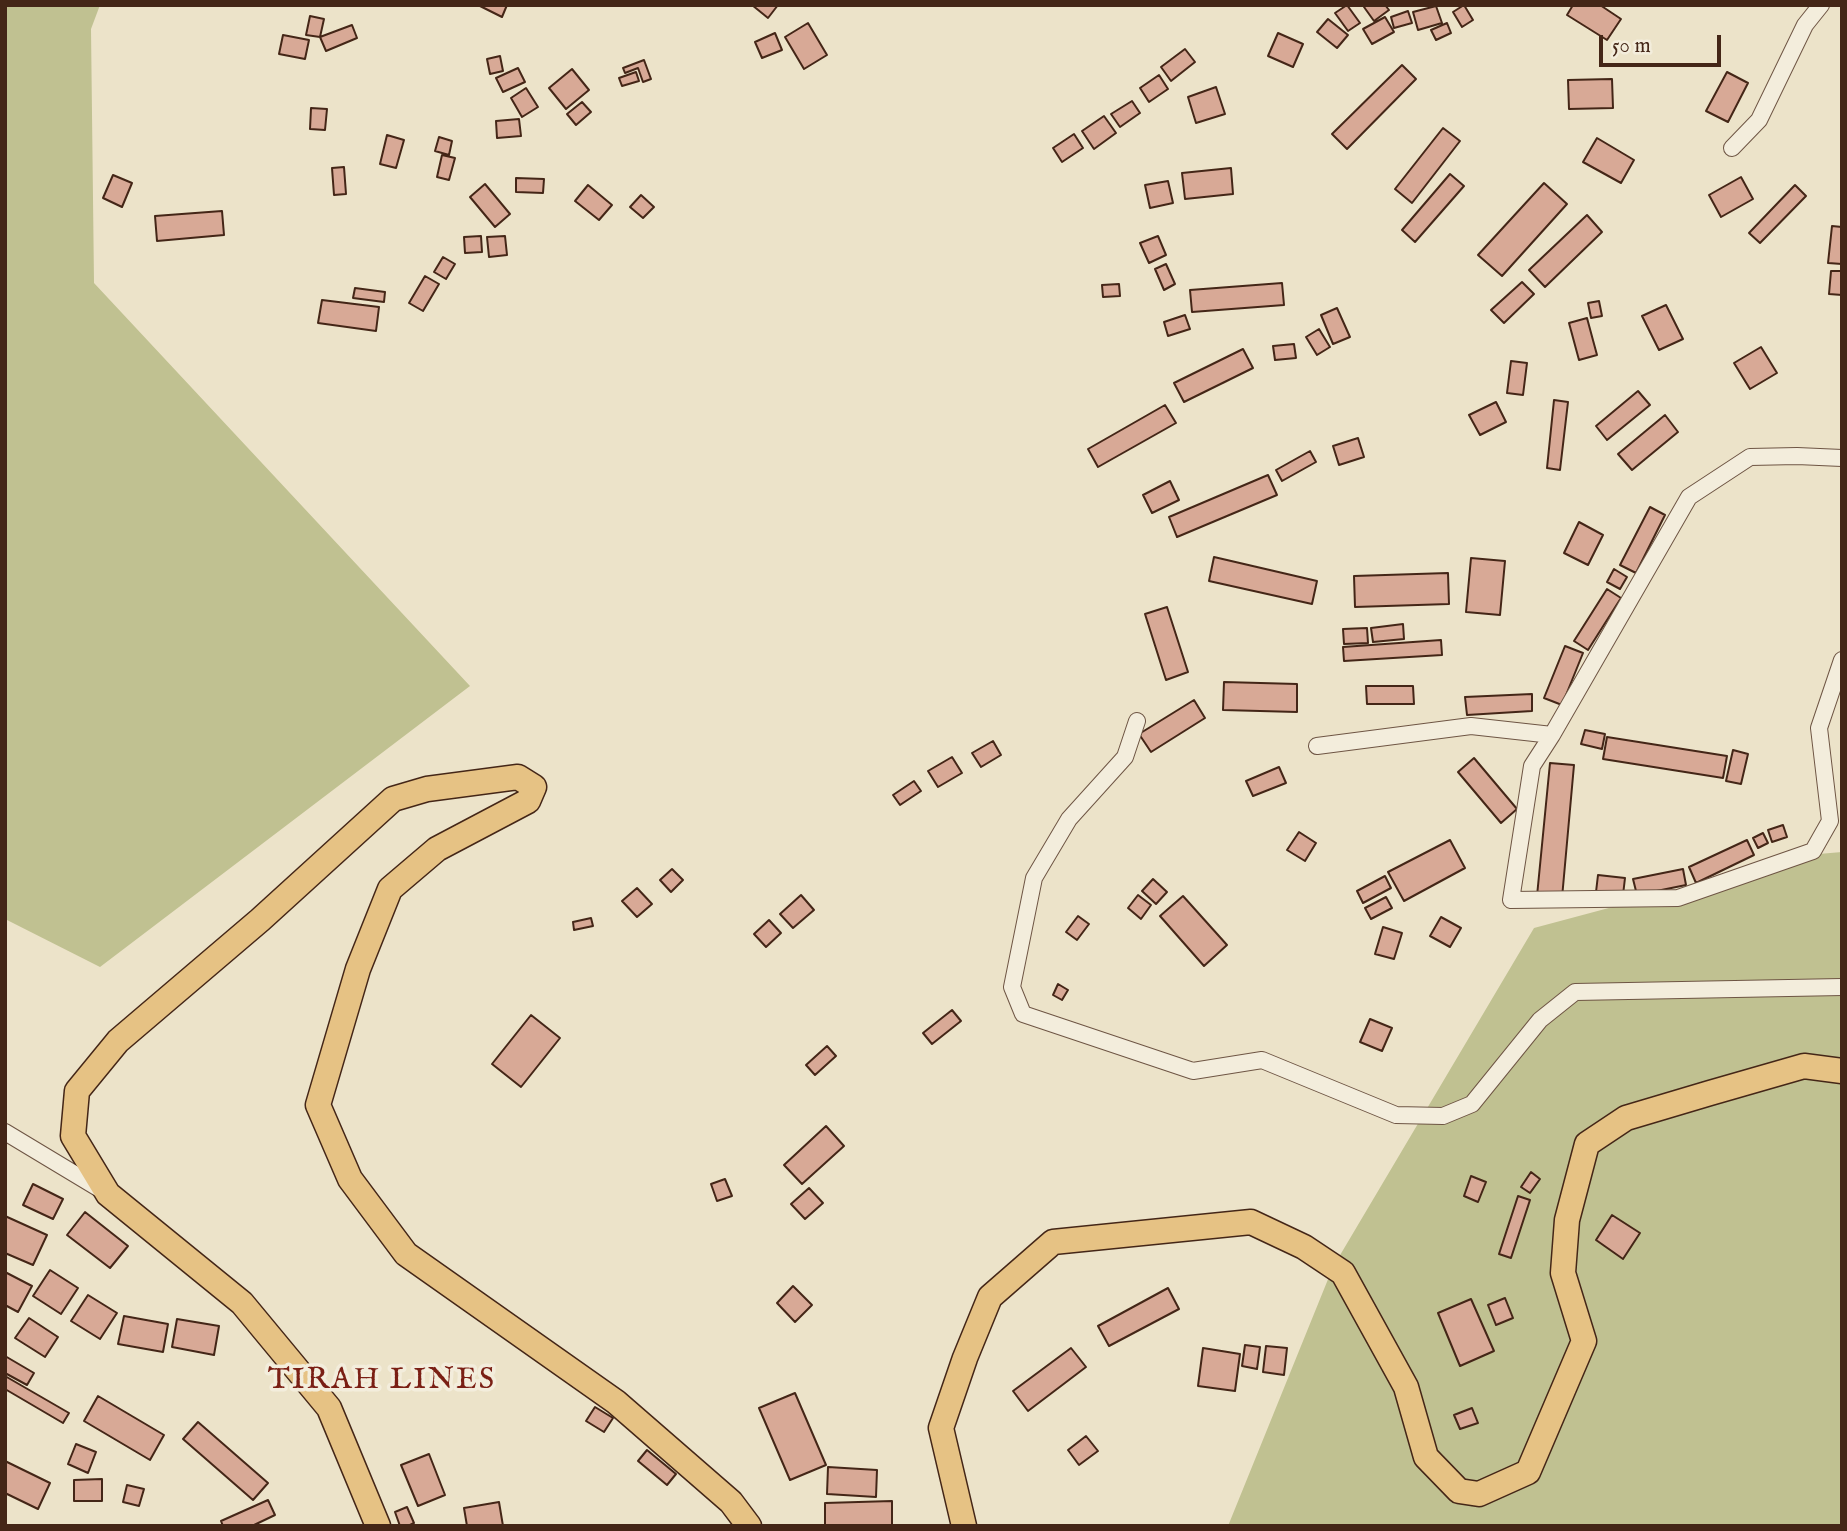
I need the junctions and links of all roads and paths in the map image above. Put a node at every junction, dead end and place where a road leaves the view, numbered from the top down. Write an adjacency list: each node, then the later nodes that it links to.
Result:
1 (1821, 5): 2 (street)
2 (1732, 148)
3 (1842, 458): 6 (street)
4 (1842, 660): 6 (street)
5 (1137, 721): 8 (street)
6 (1552, 735): 7 (street)
7 (1317, 746)
8 (1842, 987)
9 (1842, 1071): 14 (main road)
10 (5, 1132): 11 (street)
11 (108, 1194): 12 (main road); 13 (main road)
12 (379, 1526)
13 (749, 1526)
14 (964, 1526)

